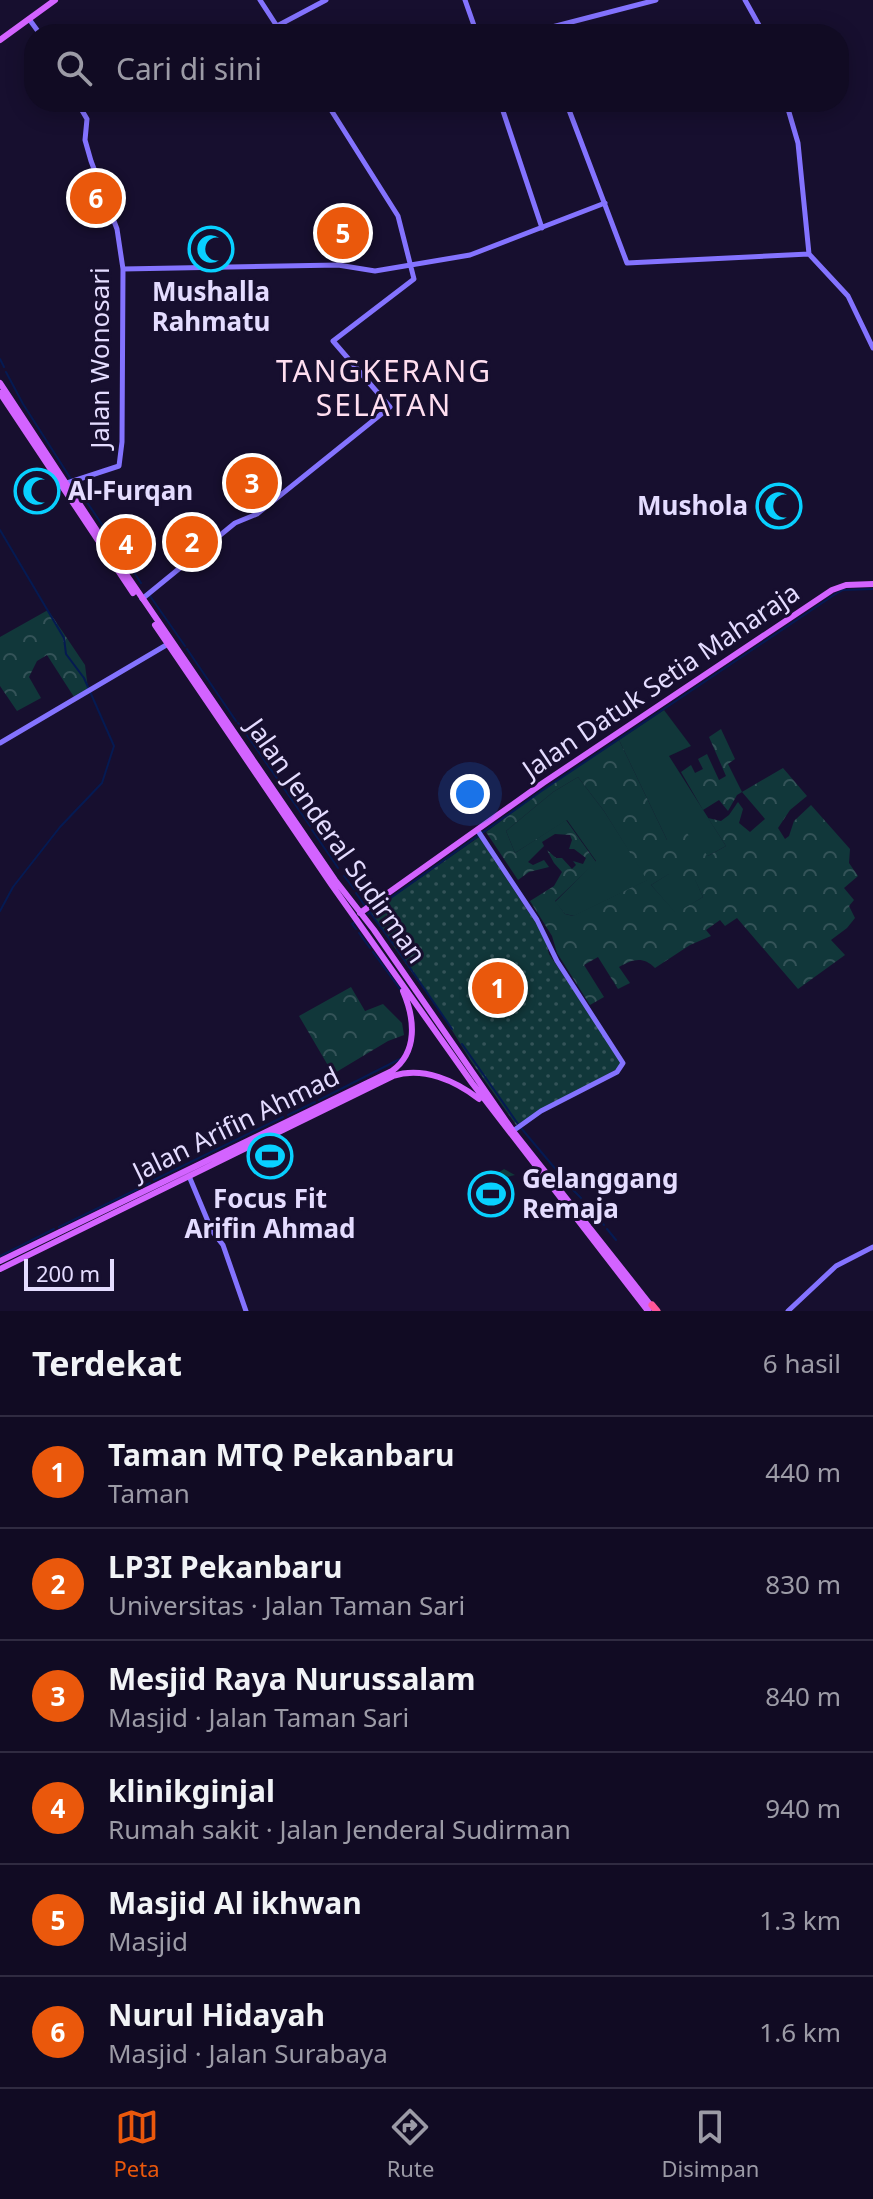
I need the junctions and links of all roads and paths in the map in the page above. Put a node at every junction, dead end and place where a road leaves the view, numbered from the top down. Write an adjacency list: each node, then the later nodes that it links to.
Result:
1 (55, 0): 7 (main road)
2 (260, 0): 9 (street)
3 (326, 0): 10 (street)
4 (465, 0): 11 (street)
5 (656, 0): 12 (street)
6 (745, 0): 13 (street)
7 (29, 19): 8 (street); 14 (main road)
8 (33, 24)
9 (276, 24)
10 (281, 24)
11 (473, 24)
12 (569, 24)
13 (758, 24)
14 (0, 40)
15 (83, 112): 24 (street, Jalan Wonosari)
16 (332, 112): 23 (street)
17 (503, 112): 21 (street)
18 (570, 112): 20 (street)
19 (789, 112): 22 (street)
20 (605, 203): 21 (street); 22 (street)
21 (542, 228): 23 (street)
22 (809, 254): 25 (street)
23 (411, 265): 24 (street); 31 (street)
24 (123, 269): 29 (street, Jalan Wonosari)
25 (870, 331): 26 (street)
26 (873, 348)
27 (0, 383): 29 (main road, Jalan Jenderal Sudirman)
28 (0, 393): 32 (main road, Jalan Jenderal Sudirman)
29 (67, 483): 31 (main road, Jalan Jenderal Sudirman)
30 (873, 584): 35 (main road, Jalan Datuk Setia Maharaja)
31 (142, 599): 34 (main road, Jalan Jenderal Sudirman)
32 (168, 644): 33 (street); 34 (main road, Jalan Jenderal Sudirman)
33 (0, 743)
34 (256, 770): 36 (main road, Jalan Jenderal Sudirman); 37 (main road, Jalan Jenderal Sudirman)
35 (480, 834): 36 (main road, Jalan Datuk Setia Maharaja); 41 (street)
36 (360, 913): 38 (main road, Jalan Jenderal Sudirman)
37 (395, 974): 38 (main road, Jalan Jenderal Sudirman); 42 (main road, Jalan Arifin Ahmad)
38 (445, 1039): 39 (main road, Jalan Jenderal Sudirman)
39 (451, 1048): 40 (main road, Jalan Jenderal Sudirman); 41 (main road, Jalan Jenderal Sudirman)
40 (488, 1107): 42 (main road, Jalan Arifin Ahmad); 44 (main road, Jalan Jenderal Sudirman)
41 (513, 1131): 44 (main road, Jalan Jenderal Sudirman)
42 (246, 1144): 43 (main road, Jalan Arifin Ahmad); 46 (main road, Jalan Arifin Ahmad)
43 (189, 1178): 46 (main road, Jalan Arifin Ahmad); 50 (street)
44 (590, 1232): 49 (main road, Jalan Jenderal Sudirman)
45 (873, 1247): 51 (street)
46 (36, 1248): 47 (main road, Jalan Arifin Ahmad); 48 (main road, Jalan Arifin Ahmad)
47 (0, 1261)
48 (0, 1269)
49 (653, 1310)
50 (246, 1311)
51 (788, 1311)

